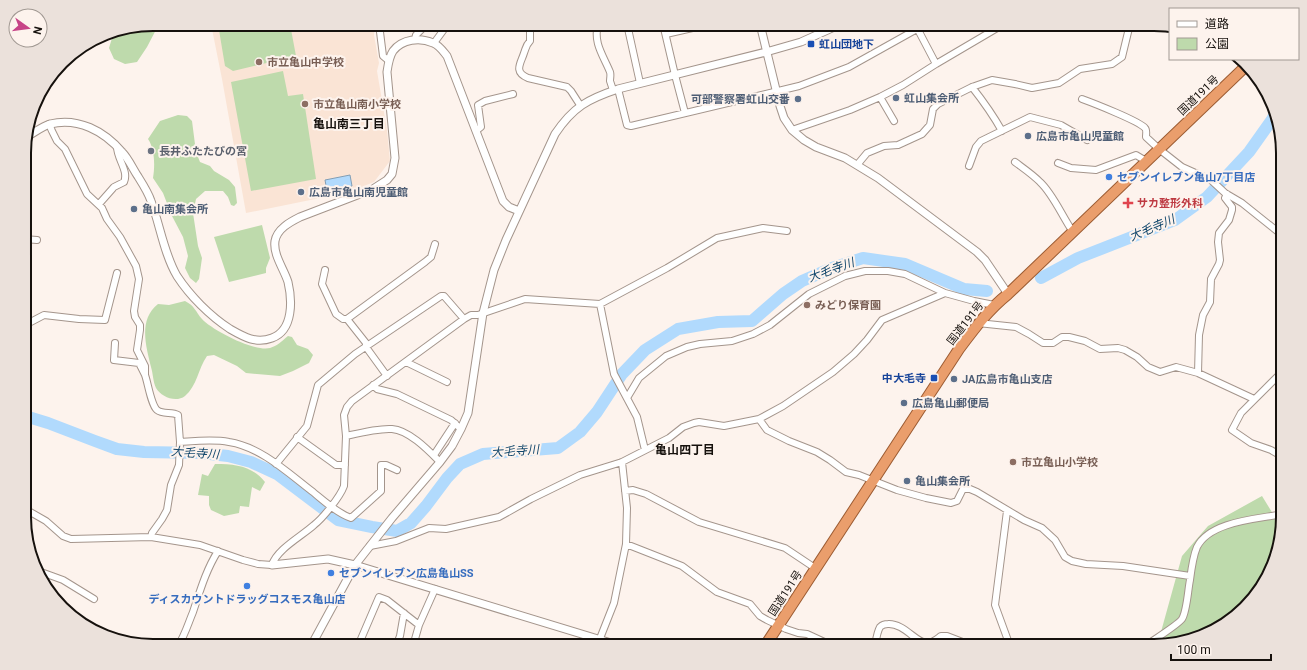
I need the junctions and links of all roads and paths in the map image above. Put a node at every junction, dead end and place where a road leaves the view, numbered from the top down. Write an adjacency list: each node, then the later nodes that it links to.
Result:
1 (380, 31): 19 (street)
2 (420, 31): 16 (street)
3 (443, 31): 17 (street)
4 (530, 31): 30 (street)
5 (596, 31): 25 (street)
6 (629, 31): 23 (street)
7 (665, 31): 15 (street)
8 (679, 31): 15 (street)
9 (762, 31): 18 (street)
10 (825, 31): 18 (street)
11 (908, 31): 26 (street)
12 (919, 31): 20 (street)
13 (992, 31): 20 (street)
14 (1128, 31): 24 (street)
15 (666, 34): 22 (street)
16 (415, 40): 17 (street); 19 (street)
17 (434, 43): 35 (street)
18 (766, 52): 22 (street); 26 (street)
19 (389, 61): 39 (street)
20 (936, 64): 28 (street)
21 (1243, 69): 40 (highway, 国道191号)
22 (675, 75): 23 (street); 31 (street)
23 (640, 83): 25 (street)
24 (972, 87): 36 (street); 44 (street)
25 (615, 89): 30 (street); 31 (street)
26 (776, 92): 31 (street); 34 (street)
27 (513, 94): 35 (street)
28 (880, 97): 32 (street); 34 (street)
29 (1082, 99): 40 (street)
30 (580, 106): 48 (street)
31 (685, 114)
32 (894, 121)
33 (49, 124): 37 (street); 39 (street); 47 (street)
34 (792, 130): 44 (street)
35 (476, 131): 48 (street)
36 (1002, 131): 38 (street); 45 (street)
37 (33, 133)
38 (1087, 140)
39 (117, 147): 47 (street)
40 (1159, 149): 41 (highway, 国道191号); 46 (street)
41 (1146, 161): 43 (street); 51 (highway, 国道191号)
42 (1015, 162): 51 (street)
43 (1058, 163)
44 (857, 165): 58 (street)
45 (969, 166)
46 (1226, 194): 49 (street); 69 (street)
47 (99, 204): 70 (street)
48 (519, 211): 61 (street)
49 (1276, 230)
50 (787, 231): 59 (street)
51 (1073, 232): 58 (highway, 国道191号)
52 (31, 240): 53 (street)
53 (37, 240)
54 (435, 244): 62 (street)
55 (325, 270): 62 (street)
56 (117, 273): 64 (street)
57 (945, 293): 60 (street); 75 (street); 77 (street)
58 (1008, 294): 60 (highway, 国道191号)
59 (600, 304): 61 (street); 75 (street)
60 (994, 305): 65 (highway, 国道191号)
61 (483, 313): 63 (street); 79 (street)
62 (348, 319): 67 (street)
63 (464, 319): 67 (street); 68 (street)
64 (31, 323)
65 (978, 323): 69 (street); 91 (highway, 国道191号)
66 (115, 343): 70 (street)
67 (366, 347): 71 (street); 81 (street)
68 (406, 362): 71 (street); 73 (street)
69 (1198, 373): 76 (street)
70 (145, 374): 82 (street)
71 (387, 376): 74 (street)
72 (1276, 378): 76 (street)
73 (447, 382)
74 (373, 386): 78 (street); 80 (street)
75 (626, 396): 83 (street)
76 (1254, 399): 84 (street)
77 (759, 419): 83 (street); 91 (street)
78 (455, 424): 79 (street); 85 (street)
79 (461, 429): 86 (street)
80 (346, 436): 85 (street); 89 (street)
81 (297, 437): 88 (street); 89 (street)
82 (180, 444): 88 (street); 97 (street)
83 (645, 450): 87 (street)
84 (1276, 453)
85 (434, 455): 86 (street)
86 (440, 462): 98 (street)
87 (622, 462): 92 (street); 98 (street)
88 (276, 464): 93 (street)
89 (345, 465): 93 (street)
90 (397, 470): 93 (street)
91 (873, 481): 94 (street); 103 (highway, 国道191号)
92 (625, 491): 99 (street); 103 (street)
93 (330, 508): 101 (street)
94 (1007, 511): 105 (street); 124 (street)
95 (31, 512): 97 (street)
96 (1276, 515): 105 (street)
97 (151, 537): 100 (street)
98 (371, 544): 102 (street)
99 (626, 544): 110 (street); 117 (street)
100 (218, 552): 101 (street); 111 (street)
101 (272, 565): 102 (street)
102 (355, 565): 106 (street); 112 (street)
103 (815, 568): 110 (highway, 国道191号)
104 (45, 574): 107 (street)
105 (1190, 576): 125 (street)
106 (435, 589): 109 (street); 116 (street)
107 (94, 600)
108 (404, 613): 109 (street); 113 (street); 114 (street)
109 (419, 625): 115 (street)
110 (778, 625): 118 (highway, 国道191号); 119 (street)
111 (183, 639)
112 (315, 639)
113 (361, 639)
114 (399, 639)
115 (415, 639)
116 (586, 639)
117 (600, 639)
118 (769, 639)
119 (818, 639)
120 (877, 639): 121 (street)
121 (919, 639)
122 (937, 639): 123 (street)
123 (955, 639)
124 (1007, 639)
125 (1155, 639)

